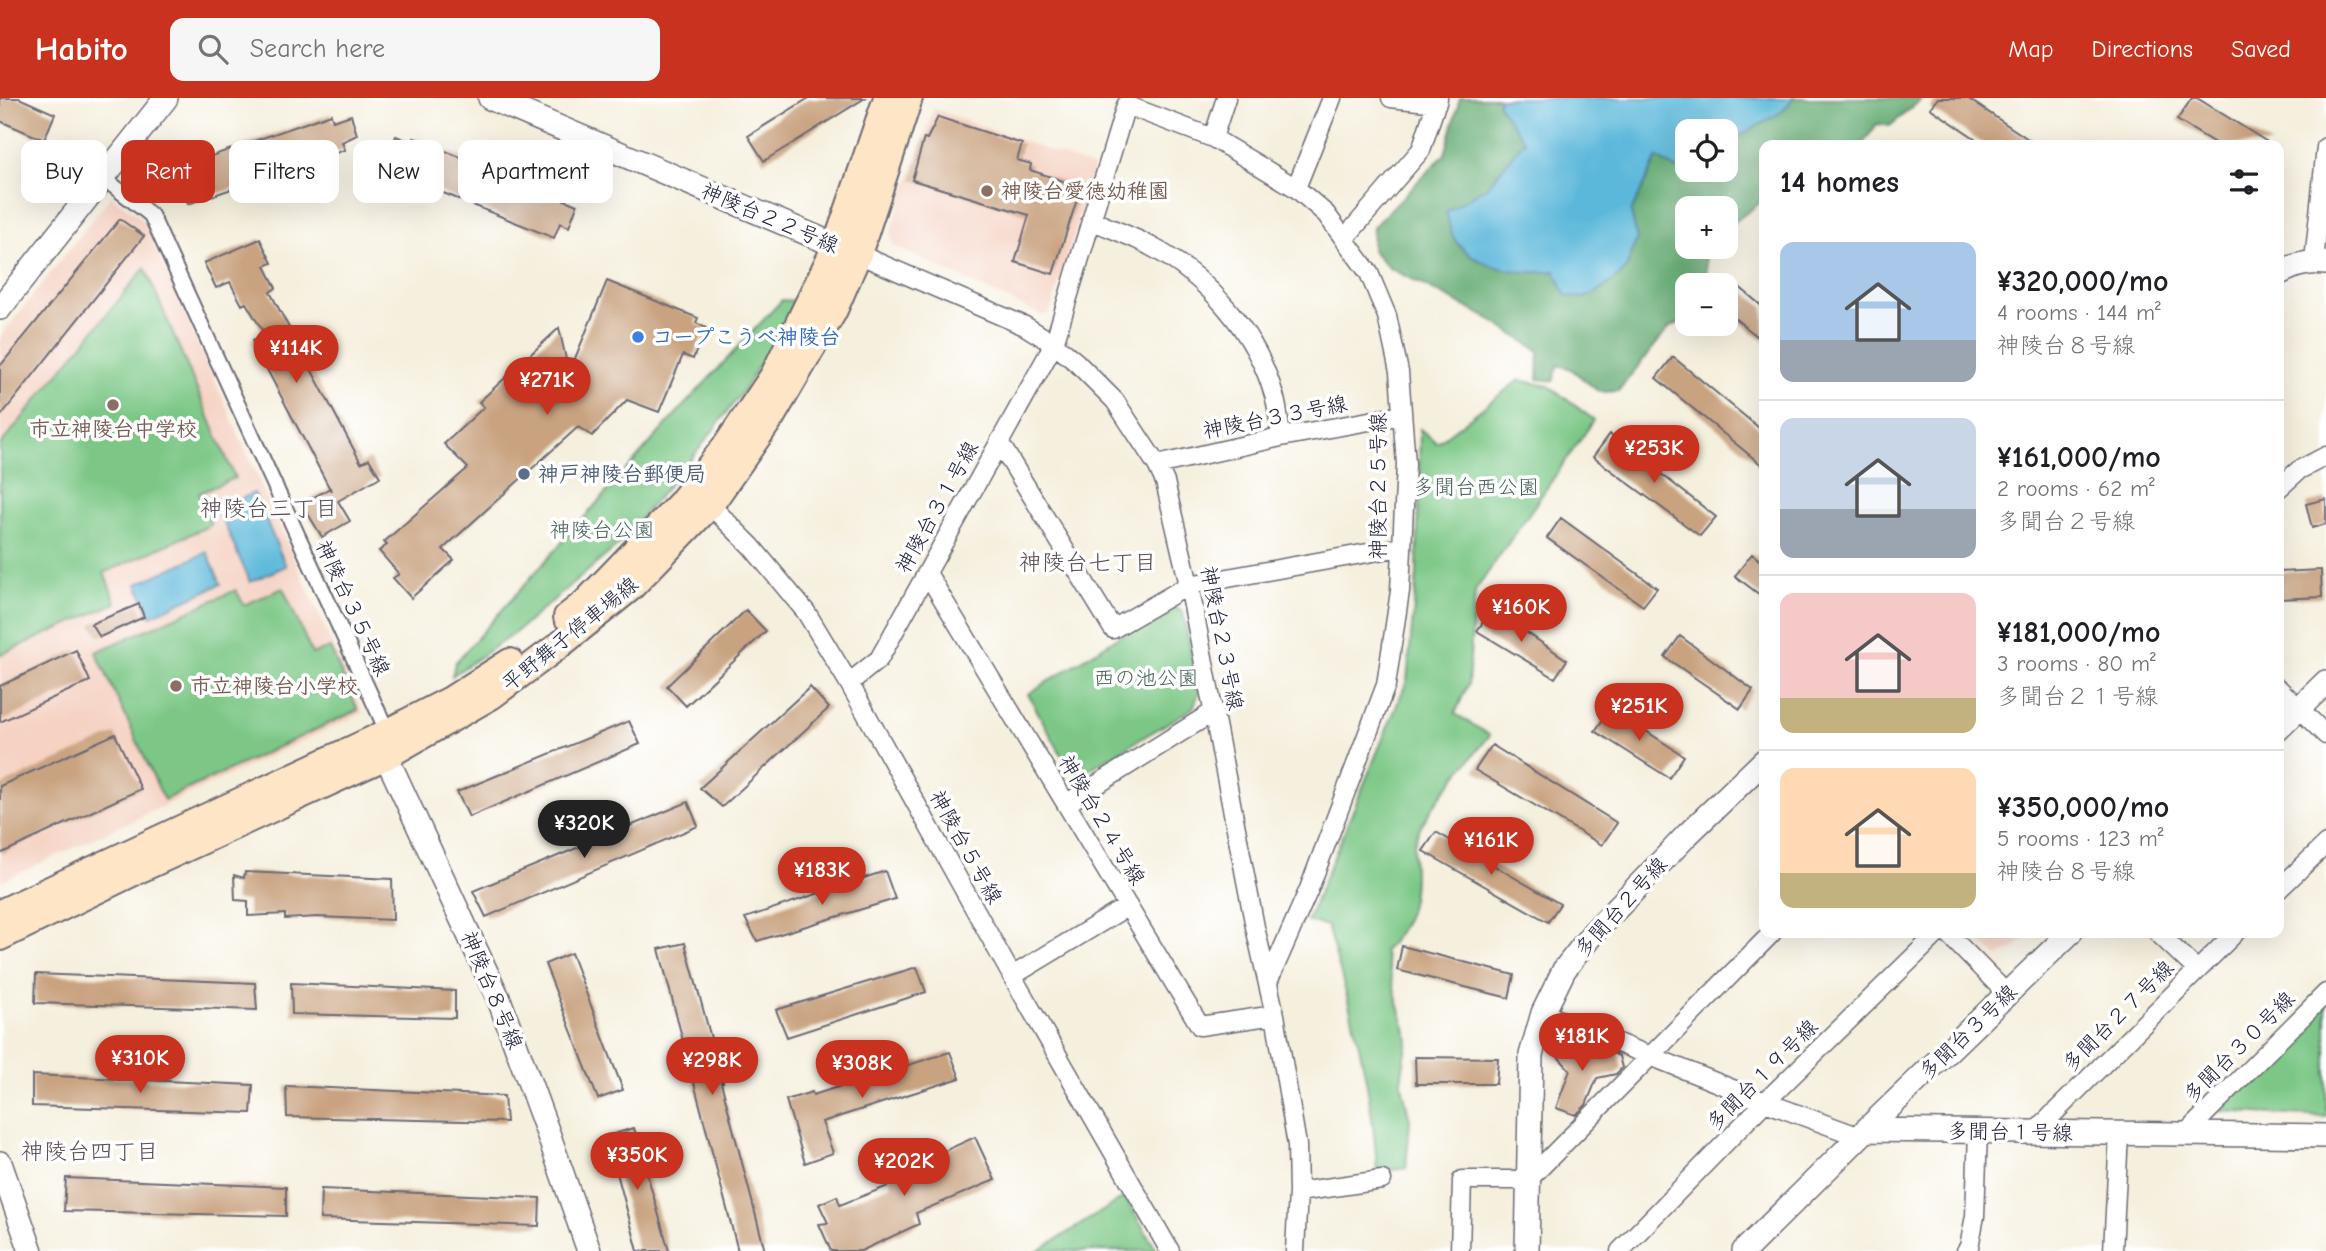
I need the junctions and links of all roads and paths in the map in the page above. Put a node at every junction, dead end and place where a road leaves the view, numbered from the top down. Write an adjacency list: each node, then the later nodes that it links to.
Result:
1 (166, 98): 12 (street)
2 (490, 98): 18 (street, 神陵台２２号線)
3 (887, 98): 18 (main road, 平野舞子停車場線)
4 (909, 98): 18 (main road, 平野舞子停車場線)
5 (1226, 98): 10 (street)
6 (1332, 98): 14 (street)
7 (1391, 98): 8 (street)
8 (1438, 100): 17 (street)
9 (1126, 105): 10 (street, 神陵台２５号線); 16 (street, 神陵台３１号線)
10 (1213, 138): 14 (street, 神陵台２５号線)
11 (2326, 147): 19 (street)
12 (107, 171)
13 (107, 181): 40 (street, 神陵台３５号線)
14 (1296, 188): 17 (street, 神陵台２５号線)
15 (82, 203): 21 (street)
16 (1091, 220): 22 (street, 神陵台３１号線); 24 (street)
17 (1345, 239): 23 (street, 神陵台２５号線)
18 (847, 250): 22 (street, 神陵台２３号線); 29 (main road, 平野舞子停車場線)
19 (2320, 262): 20 (street)
20 (2284, 271)
21 (0, 307)
22 (1054, 344): 25 (street, 神陵台３１号線); 27 (street, 神陵台２３号線)
23 (1402, 415): 24 (street, 神陵台３３号線); 30 (street, 神陵台２５号線)
24 (1281, 437): 27 (street, 神陵台３３号線)
25 (999, 442): 31 (street, 神陵台３１号線); 32 (street)
26 (2326, 456): 28 (street)
27 (1157, 465): 32 (street, 神陵台２３号線)
28 (2284, 483)
29 (700, 499): 34 (street, 神陵台５号線); 40 (main road, 平野舞子停車場線)
30 (1401, 547): 32 (street); 56 (street, 神陵台２５号線)
31 (926, 573): 34 (street, 神陵台３１号線); 42 (street, 神陵台２４号線)
32 (1189, 584): 37 (street, 神陵台２３号線)
33 (2326, 682): 36 (street)
34 (849, 683): 55 (street, 神陵台５号線)
35 (2284, 694): 36 (street)
36 (2299, 709): 38 (street); 39 (street)
37 (1213, 712): 42 (street); 56 (street, 神陵台２３号線)
38 (2284, 723)
39 (2326, 735)
40 (382, 742): 46 (main road, 平野舞子停車場線); 47 (main road, 平野舞子停車場線); 74 (street, 神陵台８号線)
41 (1759, 766): 59 (street, 多聞台２号線)
42 (1066, 804): 45 (street, 神陵台２４号線)
43 (2326, 844): 44 (street)
44 (2284, 884)
45 (1128, 906): 55 (street); 60 (street, 神陵台２４号線)
46 (0, 913)
47 (0, 937)
48 (1767, 938): 61 (street)
49 (1933, 938): 62 (street, 多聞台１９号線)
50 (1952, 938): 58 (street)
51 (2065, 938): 58 (street, 多聞台３号線)
52 (2163, 938): 54 (street)
53 (2230, 938): 54 (street, 多聞台２７号線)
54 (2197, 970): 64 (street, 多聞台２７号線)
55 (1012, 976): 75 (street, 神陵台５号線)
56 (1268, 982): 60 (street, 神陵台２３号線)
57 (2326, 993): 67 (street, 多聞台３０号線)
58 (2007, 994): 65 (street, 多聞台３号線)
59 (1543, 1013): 61 (street); 71 (street, 多聞台２号線)
60 (1275, 1015): 72 (street, 神陵台２３号線)
61 (1649, 1056): 62 (street); 71 (street)
62 (1765, 1102): 65 (street); 79 (street, 多聞台１９号線)
63 (1978, 1132): 64 (street, 多聞台１号線); 65 (street, 多聞台１号線); 81 (street)
64 (2034, 1133): 66 (street, 多聞台１号線)
65 (1863, 1134): 80 (street)
66 (2119, 1134): 67 (street, 多聞台１号線); 82 (street)
67 (2185, 1134): 68 (street, 多聞台１号線)
68 (2326, 1136)
69 (0, 1163): 73 (street)
70 (1382, 1180): 72 (street)
71 (1528, 1180): 77 (street); 78 (street, 多聞台２号線)
72 (1298, 1192): 76 (street, 神陵台２３号線)
73 (32, 1251)
74 (589, 1251)
75 (1170, 1251)
76 (1294, 1251)
77 (1460, 1251)
78 (1527, 1251)
79 (1620, 1251)
80 (1744, 1251)
81 (1966, 1251)
82 (2113, 1251)

